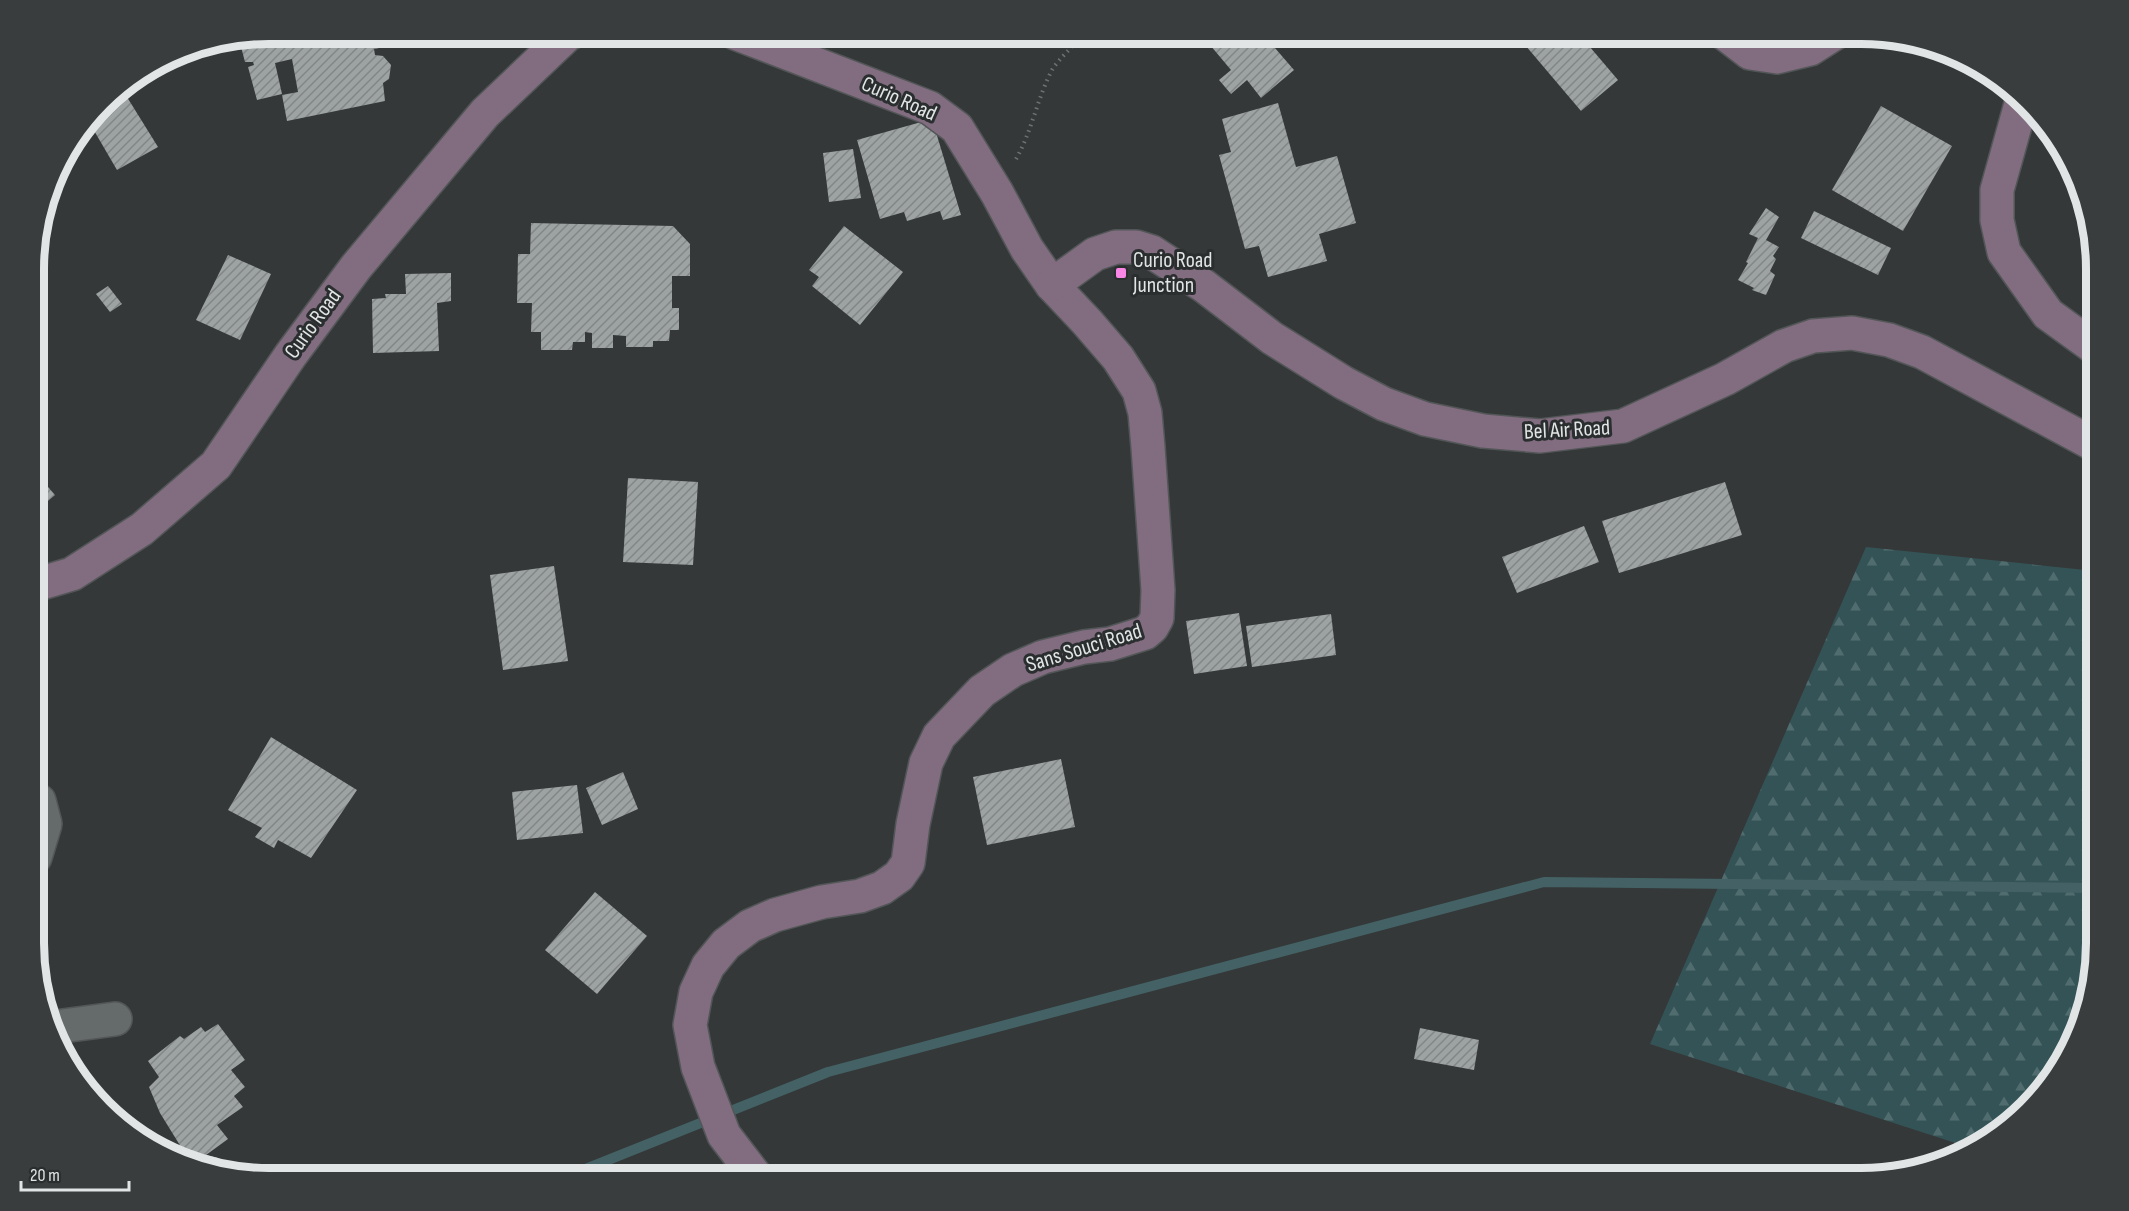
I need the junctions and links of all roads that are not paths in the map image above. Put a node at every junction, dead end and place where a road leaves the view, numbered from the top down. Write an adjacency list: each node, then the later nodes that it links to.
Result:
1 (558, 44): 9 (main road, Curio Road)
2 (764, 44): 6 (main road, Curio Road)
3 (1738, 44): 4 (main road)
4 (1818, 44)
5 (2019, 108): 7 (main road)
6 (1052, 285): 8 (main road, Bel Air Road); 12 (main road, Sans Souci Road)
7 (2086, 341)
8 (2086, 441)
9 (44, 582)
10 (115, 1019): 11 (street)
11 (60, 1026)
12 (749, 1168)

